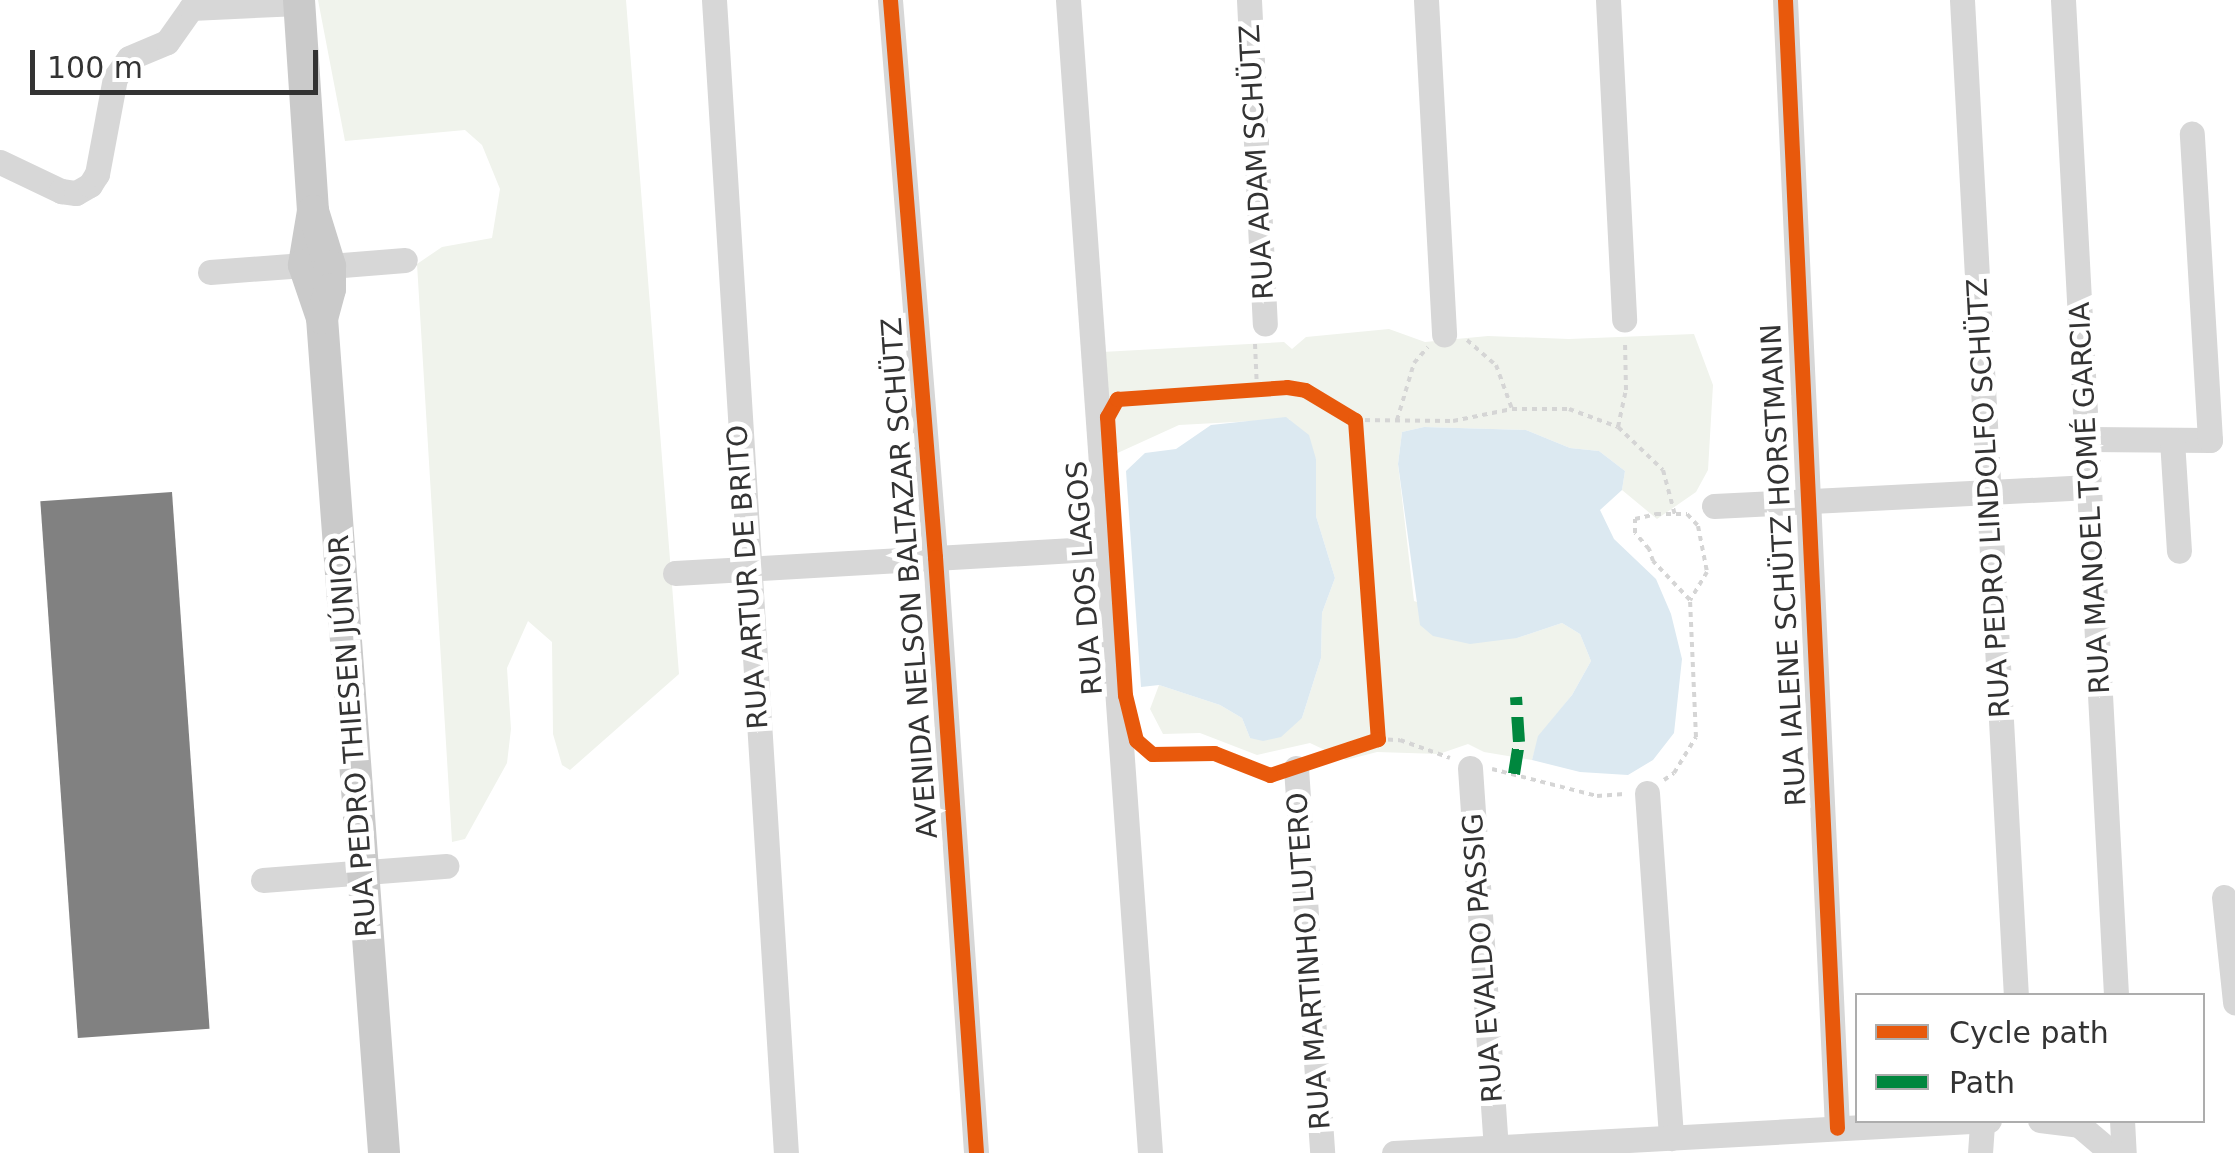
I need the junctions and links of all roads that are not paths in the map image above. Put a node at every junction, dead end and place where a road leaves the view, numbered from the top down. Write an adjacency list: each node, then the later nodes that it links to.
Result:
1 (714, 0): 29 (street, RUA ARTUR DE BRITO)
2 (890, 0): 28 (street, AVENIDA NELSON BALTAZAR SCHÜTZ)
3 (1068, 0): 26 (street, RUA DOS LAGOS)
4 (1248, 0): 18 (street, RUA ADAM SCHÜTZ)
5 (1426, 0): 19 (street)
6 (1608, 0): 17 (street)
7 (1785, 0): 24 (street, RUA IALENE SCHÜTZ HORSTMANN)
8 (1962, 0): 23 (street, RUA PEDRO LINDOLFO SCHÜTZ)
9 (2064, 0): 20 (street, RUA MANOEL TOMÉ GARCIA)
10 (203, 2): 11 (street); 13 (street)
11 (299, 2): 16 (main road, RUA PEDRO THIESEN JÚNIOR)
12 (2192, 134): 21 (street)
13 (0, 162)
14 (405, 260): 16 (street)
15 (210, 272): 16 (street)
16 (318, 274): 35 (main road, RUA PEDRO THIESEN JÚNIOR)
17 (1624, 320)
18 (1265, 324)
19 (1444, 335)
20 (2088, 439): 21 (street); 22 (street, RUA MANOEL TOMÉ GARCIA)
21 (2172, 440): 27 (street)
22 (2090, 486): 23 (street); 39 (street, RUA MANOEL TOMÉ GARCIA)
23 (1989, 492): 24 (street); 38 (street, RUA PEDRO LINDOLFO SCHÜTZ)
24 (1805, 502): 25 (street); 45 (street, RUA IALENE SCHÜTZ HORSTMANN)
25 (1714, 506)
26 (1108, 548): 28 (street); 51 (street, RUA DOS LAGOS)
27 (2179, 550)
28 (935, 557): 29 (street); 50 (street, AVENIDA NELSON BALTAZAR SCHÜTZ)
29 (746, 568): 30 (street); 49 (street, RUA ARTUR DE BRITO)
30 (675, 573)
31 (1296, 768): 52 (street, RUA MARTINHO LUTERO)
32 (1470, 768): 47 (street, RUA EVALDO PASSIG)
33 (1647, 793): 46 (street)
34 (446, 866): 35 (street)
35 (363, 873): 36 (street); 48 (main road, RUA PEDRO THIESEN JÚNIOR)
36 (263, 880)
37 (2224, 897): 40 (street)
38 (2016, 993)
39 (2116, 993)
40 (2235, 1002)
41 (1943, 1123): 45 (street)
42 (1985, 1123): 54 (street)
43 (2069, 1123): 55 (street)
44 (2122, 1123): 56 (street)
45 (1837, 1128): 46 (street)
46 (1672, 1138): 47 (street)
47 (1496, 1147): 53 (street)
48 (384, 1153)
49 (786, 1153)
50 (976, 1153)
51 (1150, 1153)
52 (1322, 1153)
53 (1394, 1153)
54 (1980, 1153)
55 (2112, 1153)
56 (2124, 1153)

